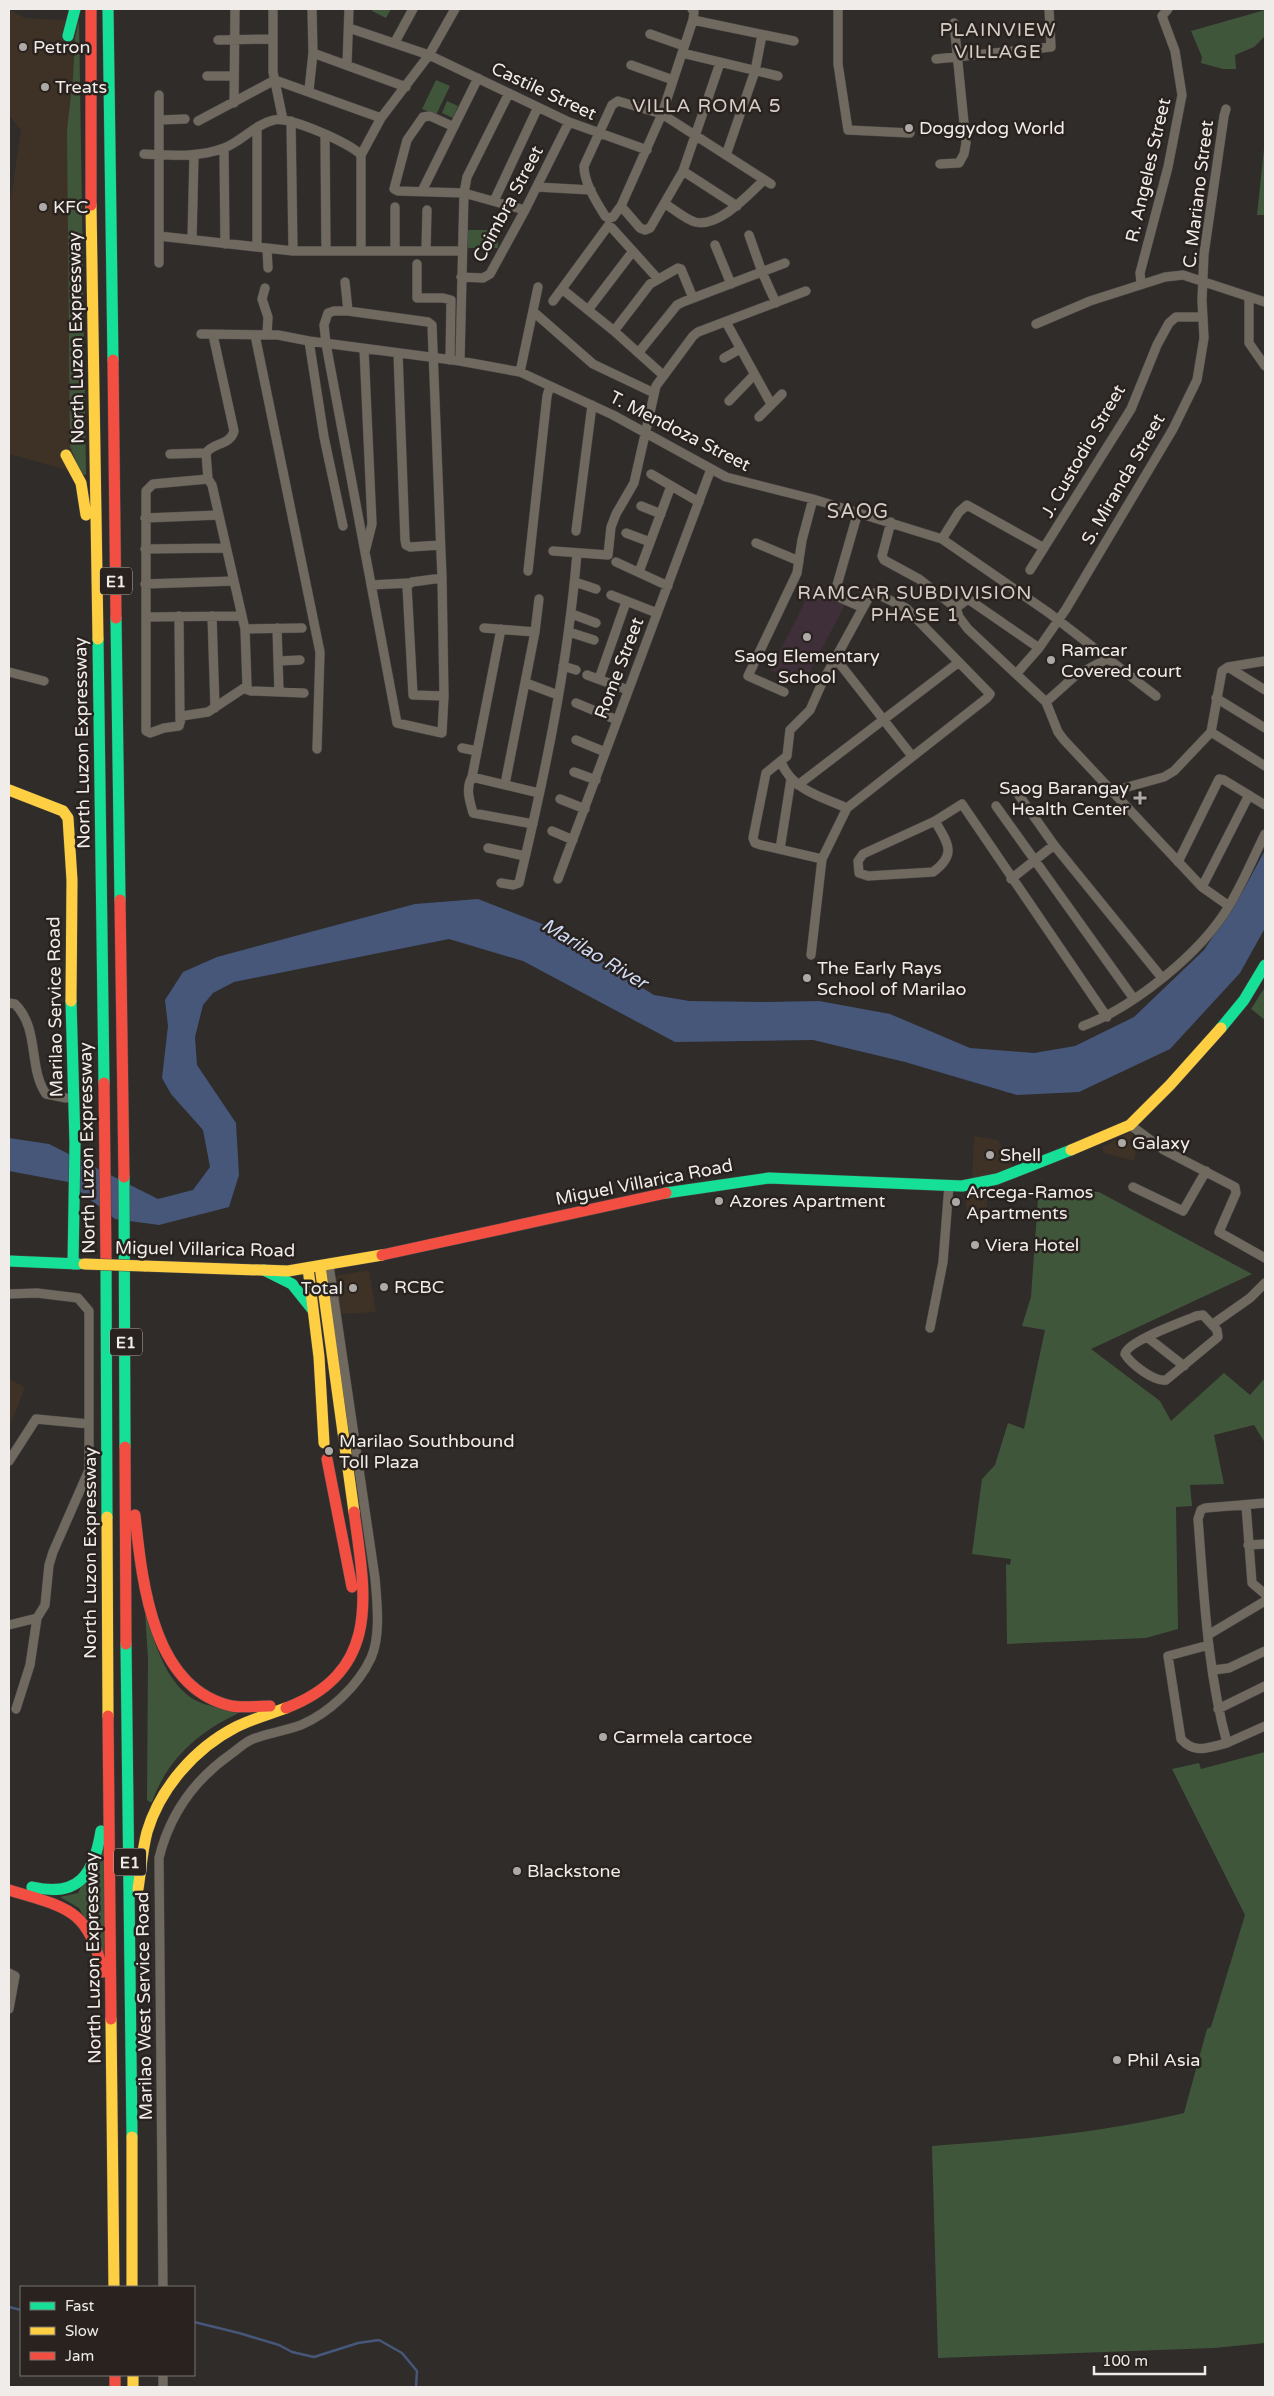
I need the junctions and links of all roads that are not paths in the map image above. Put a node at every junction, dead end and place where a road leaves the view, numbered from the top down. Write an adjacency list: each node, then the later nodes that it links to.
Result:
1 (76, 9): 18 (main road)
2 (91, 9): 163 (main road, North Luzon Expressway / E1)
3 (108, 9): 310 (main road, North Luzon Expressway / E1)
4 (234, 9): 21 (street)
5 (273, 9): 19 (street)
6 (312, 9): 25 (street)
7 (349, 9): 15 (street)
8 (413, 9): 23 (street)
9 (455, 9): 26 (street)
10 (838, 9): 57 (street)
11 (1049, 9): 27 (street)
12 (1168, 9): 102 (street, R. Angeles Street)
13 (695, 12): 17 (street); 24 (street)
14 (954, 23): 27 (street)
15 (349, 28): 23 (street, Castile Street); 30 (street)
16 (650, 34): 24 (street)
17 (762, 34): 22 (street); 32 (street)
18 (68, 36)
19 (272, 39): 21 (street); 37 (street)
20 (218, 40): 21 (street)
21 (235, 40): 34 (street)
22 (794, 41)
23 (395, 42): 26 (street, Castile Street)
24 (683, 50): 29 (street); 38 (street)
25 (313, 53): 30 (street); 40 (street)
26 (430, 56): 36 (street, Castile Street); 39 (street)
27 (958, 57): 28 (street); 66 (street)
28 (936, 59)
29 (720, 63): 32 (street); 56 (street)
30 (347, 65): 39 (street)
31 (631, 65): 38 (street)
32 (755, 71): 35 (street); 65 (street)
33 (207, 76): 34 (street)
34 (234, 76): 43 (street)
35 (778, 76)
36 (478, 78): 41 (street, Castile Street); 53 (street)
37 (275, 80): 40 (street); 43 (street); 51 (street)
38 (673, 80): 46 (street)
39 (406, 87): 47 (street)
40 (309, 90): 47 (street)
41 (509, 93): 44 (street, Castile Street); 71 (street)
42 (159, 95): 49 (street)
43 (234, 103): 50 (street)
44 (538, 108): 52 (street, Castile Street); 72 (street)
45 (1226, 109): 101 (street, C. Mariano Street)
46 (662, 114): 55 (street); 56 (street); 60 (street)
47 (382, 118): 64 (street)
48 (185, 119): 49 (street)
49 (160, 120): 62 (street)
50 (198, 121)
51 (287, 121): 54 (street); 58 (street); 90 (street)
52 (569, 122): 55 (street, Castile Street); 68 (street, Coimbra Street)
53 (452, 126): 70 (street); 70 (street)
54 (256, 128): 59 (street); 84 (street)
55 (598, 134): 60 (street, Castile Street); 69 (street)
56 (694, 134): 65 (street); 67 (street)
57 (910, 134)
58 (325, 136): 64 (street); 91 (street)
59 (224, 148): 63 (street); 82 (street)
60 (647, 150): 74 (street)
61 (144, 154): 62 (street)
62 (160, 154): 63 (street); 80 (street)
63 (194, 155): 81 (street)
64 (361, 155): 86 (street)
65 (726, 155): 75 (street)
66 (940, 164)
67 (683, 171): 73 (street); 75 (street)
68 (537, 187): 69 (street); 78 (street, Coimbra Street)
69 (591, 190): 74 (street)
70 (422, 191): 71 (street)
71 (464, 194): 72 (street); 89 (street)
72 (494, 201): 78 (street)
73 (665, 204): 74 (street); 75 (street)
74 (621, 206)
75 (737, 206)
76 (395, 207): 87 (street)
77 (427, 210): 88 (street)
78 (526, 210): 98 (street, Coimbra Street)
79 (749, 235): 97 (street)
80 (160, 236): 81 (street); 93 (street)
81 (192, 240): 82 (street)
82 (225, 244): 84 (street)
83 (715, 245): 103 (street)
84 (258, 247): 85 (street)
85 (267, 248): 90 (street); 96 (street)
86 (361, 250): 87 (street); 91 (street)
87 (395, 250): 88 (street)
88 (426, 250): 89 (street)
89 (462, 250): 98 (street)
90 (294, 251): 91 (street)
91 (326, 251)
92 (633, 251): 99 (street); 106 (street); 113 (street)
93 (160, 263)
94 (785, 263): 97 (street)
95 (416, 264): 133 (street)
96 (268, 268)
97 (762, 272): 103 (street); 112 (street)
98 (461, 277): 134 (street)
99 (658, 279): 109 (street); 119 (street)
100 (346, 282): 114 (street)
101 (1203, 282): 102 (street); 108 (street); 116 (street, S. Miranda Street)
102 (1142, 283): 118 (street)
103 (731, 284): 109 (street)
104 (538, 287): 136 (street)
105 (264, 288): 123 (street)
106 (562, 289): 111 (street); 113 (street)
107 (806, 291): 112 (street)
108 (1249, 297): 110 (street); 130 (street)
109 (692, 298): 128 (street)
110 (1264, 299)
111 (553, 301)
112 (776, 303): 117 (street)
113 (588, 310): 119 (street)
114 (348, 311): 125 (street); 132 (street)
115 (536, 314): 140 (street)
116 (1203, 317): 171 (street, J. Custodio Street); 200 (street, S. Miranda Street)
117 (726, 322): 127 (street); 137 (street)
118 (1036, 324)
119 (614, 331): 128 (street)
120 (201, 334): 121 (street, T. Mendoza Street)
121 (213, 335): 122 (street, T. Mendoza Street); 147 (street)
122 (255, 335): 123 (street, T. Mendoza Street); 246 (street)
123 (267, 335): 124 (street, T. Mendoza Street)
124 (309, 342): 125 (street, T. Mendoza Street); 162 (street)
125 (326, 344): 126 (street, T. Mendoza Street); 174 (street)
126 (364, 349): 129 (street, T. Mendoza Street); 174 (street)
127 (740, 349): 131 (street); 138 (street)
128 (639, 352): 137 (street)
129 (398, 353): 132 (street, T. Mendoza Street); 169 (street)
130 (1261, 355): 135 (street)
131 (724, 358)
132 (433, 359): 133 (street, T. Mendoza Street); 169 (street)
133 (450, 360): 134 (street, T. Mendoza Street)
134 (460, 361): 136 (street, T. Mendoza Street)
135 (1265, 366)
136 (520, 372): 139 (street, T. Mendoza Street)
137 (663, 375): 140 (street)
138 (754, 375): 142 (street); 143 (street)
139 (550, 386): 144 (street, T. Mendoza Street); 179 (street)
140 (654, 393): 146 (street)
141 (782, 394): 143 (street)
142 (729, 401)
143 (771, 404): 145 (street)
144 (592, 405): 146 (street, T. Mendoza Street); 164 (street)
145 (759, 417)
146 (645, 431): 150 (street, T. Mendoza Street); 175 (street)
147 (206, 453): 148 (street); 152 (street)
148 (170, 454)
149 (66, 455): 163 (main road)
150 (711, 469): 154 (street, T. Mendoza Street); 155 (street, Rome Street)
151 (651, 474): 153 (street)
152 (208, 479): 159 (street); 160 (street)
153 (671, 486): 155 (street); 158 (street)
154 (814, 499): 157 (street, T. Mendoza Street); 176 (street)
155 (699, 502): 187 (street, Rome Street)
156 (642, 506): 158 (street)
157 (858, 512): 161 (street, T. Mendoza Street); 192 (street)
158 (660, 514): 167 (street)
159 (219, 515): 160 (street); 170 (street)
160 (145, 518): 172 (street)
161 (891, 522): 166 (street, T. Mendoza Street); 193 (street)
162 (343, 526)
163 (97, 527): 331 (main road, North Luzon Expressway / E1)
164 (576, 531)
165 (626, 533): 167 (street)
166 (942, 539): 171 (street); 200 (street, T. Mendoza Street)
167 (650, 542): 180 (street)
168 (756, 543): 176 (street)
169 (440, 544): 181 (street)
170 (226, 548): 172 (street); 182 (street)
171 (1044, 548): 178 (street, J. Custodio Street)
172 (145, 549): 185 (street)
173 (553, 551): 175 (street)
174 (365, 553): 186 (street)
175 (578, 553): 183 (street)
176 (799, 561): 230 (street)
177 (616, 562): 180 (street)
178 (1030, 570)
179 (528, 571)
180 (638, 572): 187 (street)
181 (442, 578): 184 (street); 233 (street)
182 (234, 581): 185 (street); 198 (street)
183 (575, 582): 188 (street); 195 (street)
184 (408, 583): 186 (street); 233 (street)
185 (145, 584): 199 (street)
186 (371, 585): 233 (street)
187 (668, 586): 194 (street, Rome Street)
188 (596, 590)
189 (611, 595): 191 (street)
190 (538, 599): 207 (street)
191 (626, 602): 194 (street); 223 (street)
192 (863, 608): 211 (street); 216 (street)
193 (956, 608): 210 (street); 221 (street)
194 (657, 613): 227 (street, Rome Street)
195 (572, 614): 201 (street); 208 (street)
196 (179, 616): 197 (street); 199 (street); 240 (street)
197 (212, 616): 198 (street); 238 (street)
198 (242, 616): 205 (street)
199 (146, 617): 240 (street)
200 (1058, 621): 210 (street, S. Miranda Street); 212 (street, T. Mendoza Street)
201 (596, 623)
202 (277, 628): 203 (street); 205 (street); 213 (street)
203 (302, 628)
204 (484, 628): 206 (street)
205 (245, 629): 226 (street)
206 (501, 629): 207 (street); 247 (street)
207 (535, 632): 225 (street)
208 (569, 632): 209 (street); 217 (street)
209 (594, 640)
210 (1039, 648): 221 (street, S. Miranda Street)
211 (836, 659): 239 (street); 250 (street)
212 (1107, 659): 234 (street, T. Mendoza Street); 236 (street)
213 (278, 660): 214 (street); 229 (street)
214 (300, 660)
215 (1265, 661): 218 (street)
216 (959, 662): 239 (street); 249 (street)
217 (563, 666): 219 (street); 232 (street)
218 (1228, 667): 228 (street); 235 (street)
219 (576, 670)
220 (9, 672): 224 (street)
221 (1017, 673): 236 (street)
222 (587, 675): 223 (street)
223 (599, 679): 227 (street)
224 (44, 681)
225 (526, 683): 232 (street); 256 (street)
226 (245, 689): 229 (street); 238 (street)
227 (628, 690): 241 (street, Rome Street)
228 (1265, 690)
229 (279, 692): 231 (street)
230 (784, 692)
231 (304, 693)
232 (558, 695): 259 (street)
233 (444, 696)
234 (1156, 696)
235 (1216, 698): 242 (street); 243 (street)
236 (1046, 702): 258 (street)
237 (576, 704): 241 (street)
238 (215, 708): 240 (street)
239 (884, 718): 249 (street); 255 (street)
240 (180, 720)
241 (617, 720): 248 (street, Rome Street)
242 (1265, 728)
243 (1210, 732): 251 (street); 258 (street)
244 (576, 740): 248 (street)
245 (462, 748): 247 (street)
246 (317, 749)
247 (477, 751): 253 (street)
248 (605, 752): 254 (street, Rome Street)
249 (912, 756): 265 (street)
250 (781, 762): 255 (street); 274 (street)
251 (1265, 766)
252 (574, 772): 254 (street)
253 (472, 777): 256 (street); 268 (street)
254 (596, 780): 266 (street, Rome Street)
255 (794, 782): 265 (street); 274 (street)
256 (505, 784): 259 (street)
257 (9, 790): 298 (main road, Marilao Service Road)
258 (1114, 791): 278 (street)
259 (539, 793): 268 (street)
260 (1018, 794): 272 (street)
261 (1249, 795): 263 (street); 278 (street); 282 (street)
262 (560, 799): 266 (street)
263 (1265, 805)
264 (996, 806): 277 (street)
265 (847, 808): 276 (street)
266 (585, 810): 271 (street, Rome Street)
267 (935, 820): 267 (street); 280 (street)
268 (532, 824): 275 (street)
269 (552, 831): 271 (street)
270 (1265, 834): 283 (street)
271 (573, 840): 279 (street, Rome Street)
272 (1054, 845): 277 (street); 286 (street)
273 (488, 848): 275 (street)
274 (780, 849): 276 (street)
275 (525, 856): 281 (street)
276 (822, 859): 284 (street)
277 (1033, 861): 280 (street); 287 (street)
278 (1178, 862): 282 (street)
279 (558, 879)
280 (1011, 879): 289 (street)
281 (501, 883)
282 (1202, 887): 283 (street)
283 (1229, 906): 286 (street)
284 (811, 955)
285 (1265, 968): 292 (main road, Miguel Villarica Road)
286 (1162, 978): 287 (street)
287 (1134, 999): 289 (street)
288 (9, 1004): 291 (street)
289 (1106, 1017): 290 (street)
290 (1083, 1026)
291 (66, 1098)
292 (1130, 1124): 293 (street); 294 (main road, Miguel Villarica Road)
293 (1206, 1171): 295 (street); 296 (street)
294 (949, 1185): 299 (main road, Miguel Villarica Road); 306 (street)
295 (1134, 1187)
296 (1265, 1258)
297 (9, 1261): 298 (main road, Miguel Villarica Road)
298 (78, 1264): 301 (main road, Miguel Villarica Road, bridge)
299 (324, 1265): 300 (main road, Miguel Villarica Road); 334 (main road); 340 (street, Marilao West Service Road)
300 (308, 1268): 301 (main road, Miguel Villarica Road); 304 (main road)
301 (264, 1270): 304 (main road)
302 (1265, 1283): 305 (street)
303 (9, 1294): 309 (street)
304 (314, 1311): 311 (main road)
305 (1213, 1324): 307 (street); 308 (street)
306 (930, 1328)
307 (1147, 1337): 308 (street); 308 (street)
308 (1184, 1366)
309 (89, 1424): 313 (street); 320 (street)
310 (126, 1436): 312 (main road); 334 (main road, North Luzon Expressway / E1)
311 (324, 1443)
312 (327, 1459)
313 (9, 1462)
314 (1265, 1503): 315 (street)
315 (1246, 1504): 317 (street); 322 (street)
316 (1265, 1544): 317 (street)
317 (1248, 1545): 318 (street)
318 (1265, 1594)
319 (1265, 1601): 322 (street)
320 (37, 1618): 321 (street); 327 (street)
321 (9, 1625)
322 (1208, 1635): 323 (street)
323 (1209, 1645): 325 (street); 330 (street)
324 (1265, 1651): 325 (street)
325 (1214, 1670): 328 (street)
326 (1265, 1686): 328 (street)
327 (16, 1709)
328 (1218, 1709): 330 (street)
329 (1265, 1726): 330 (street)
330 (1228, 1743)
331 (108, 1784): 332 (main road); 337 (main road, North Luzon Expressway / E1)
332 (9, 1880)
333 (9, 1890): 337 (main road)
334 (131, 1946): 339 (main road, North Luzon Expressway / E1)
335 (9, 1973): 336 (street)
336 (9, 2009)
337 (112, 2016): 338 (main road, North Luzon Expressway / E1)
338 (114, 2286)
339 (132, 2286)
340 (163, 2286)

